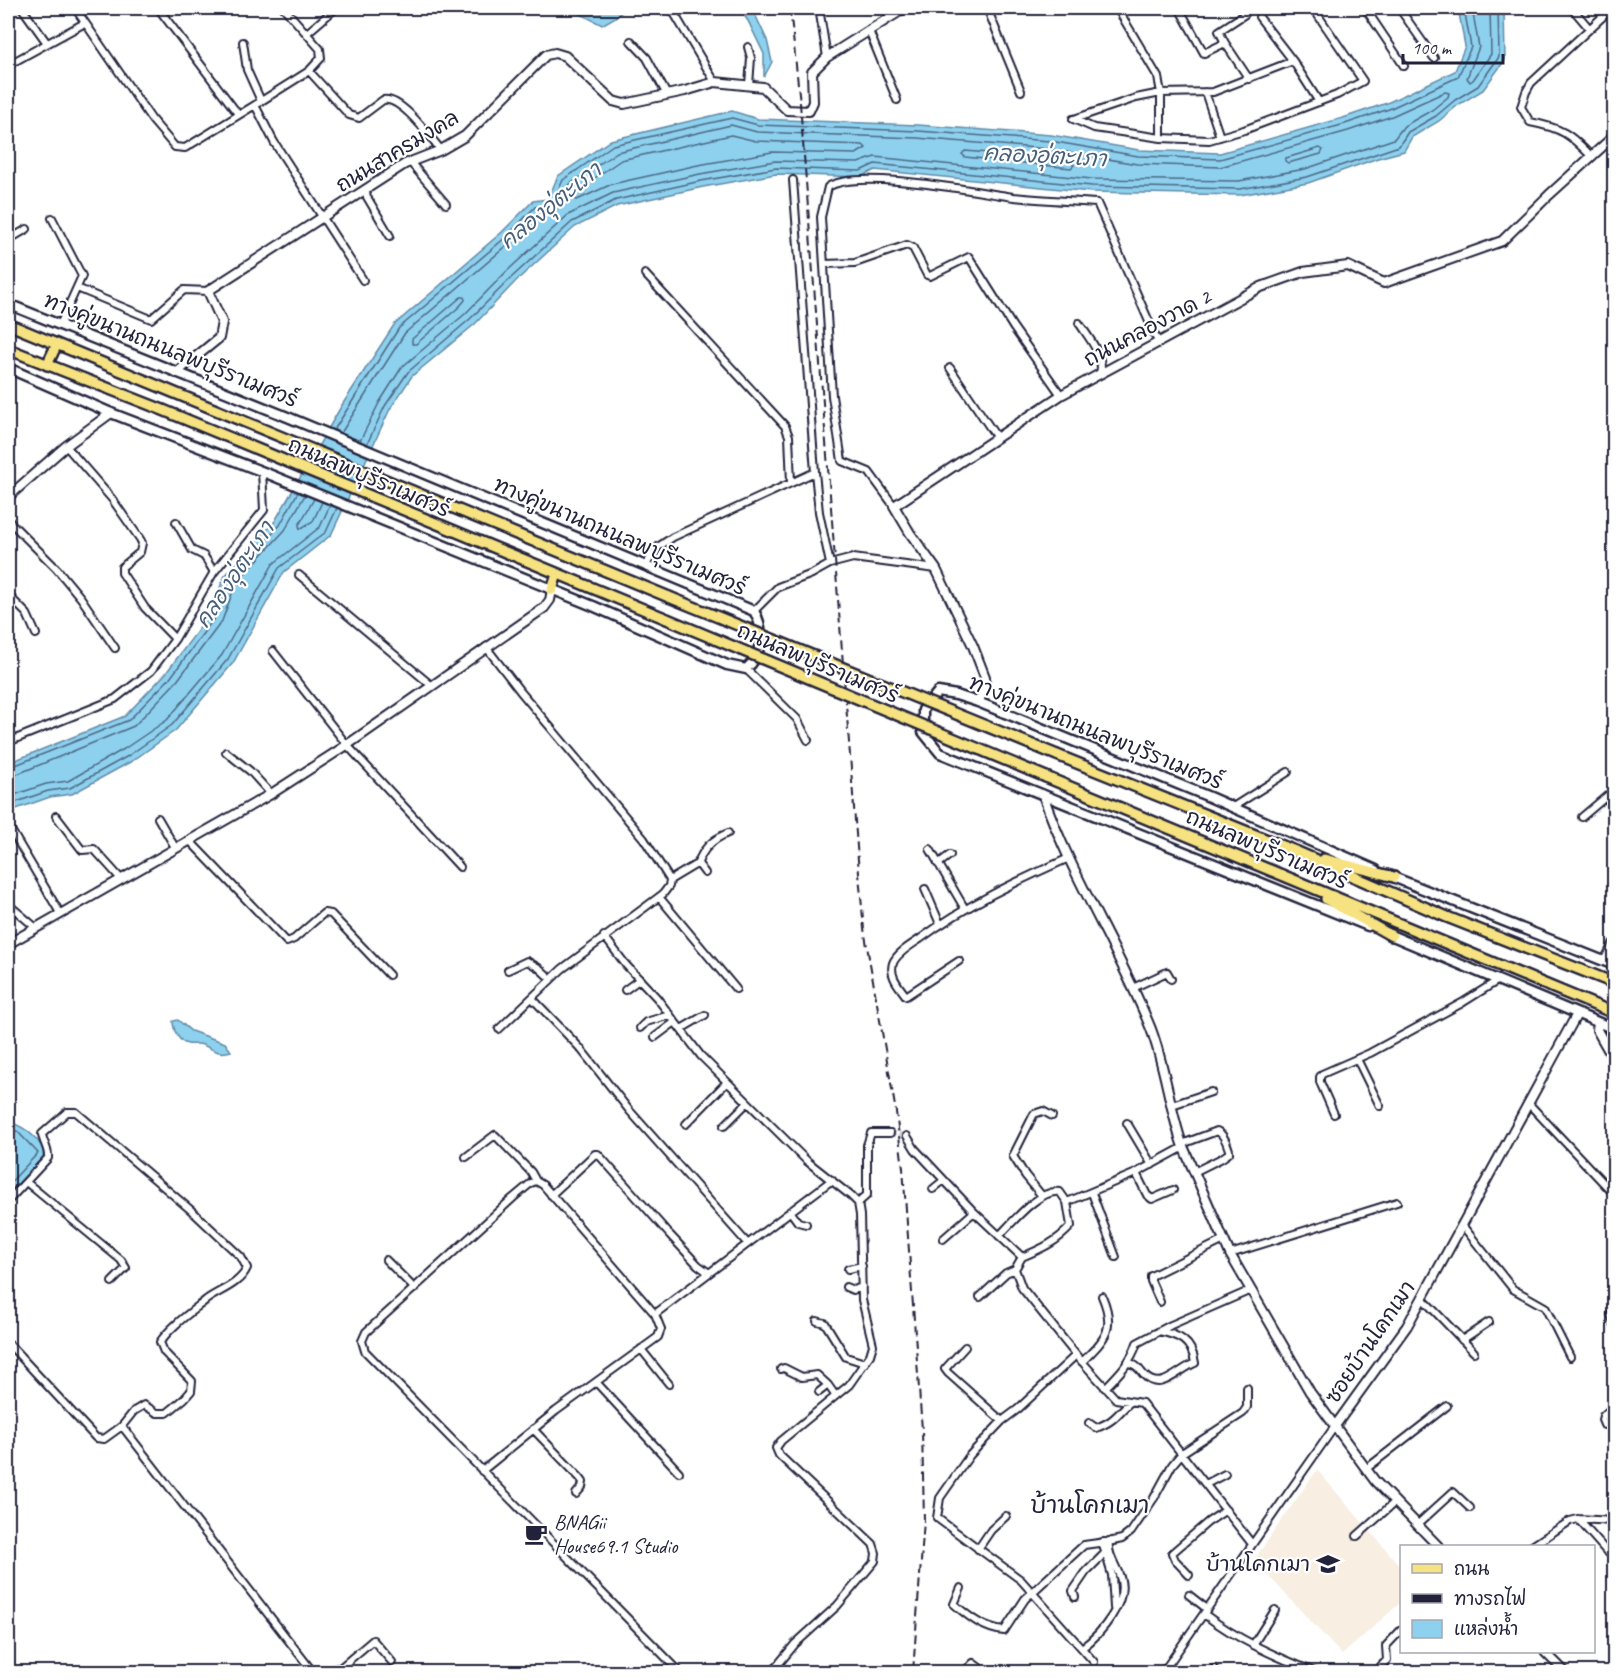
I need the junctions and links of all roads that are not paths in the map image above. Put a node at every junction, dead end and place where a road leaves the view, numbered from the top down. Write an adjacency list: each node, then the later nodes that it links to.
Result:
1 (21, 8): 28 (street)
2 (75, 8): 21 (street)
3 (158, 8): 46 (street)
4 (284, 8): 19 (street)
5 (336, 8): 24 (street)
6 (671, 8): 37 (street)
7 (819, 8): 30 (street)
8 (902, 8): 23 (street, ถนนสาครมงคล)
9 (987, 8): 39 (street)
10 (1117, 8): 41 (street)
11 (1241, 8): 27 (street)
12 (1313, 8): 44 (street)
13 (1365, 8): 34 (street)
14 (1399, 8): 31 (street)
15 (1572, 8): 22 (street)
16 (1612, 8): 22 (street)
17 (297, 9): 19 (street)
18 (1181, 10): 27 (street)
19 (290, 15): 24 (street)
20 (1259, 17): 32 (street)
21 (86, 24): 28 (street); 46 (street)
22 (1589, 28): 51 (street)
23 (869, 31): 30 (street, ถนนสาครมงคล); 43 (street)
24 (307, 33): 35 (street)
25 (632, 41): 42 (street)
26 (243, 42): 45 (street)
27 (1225, 42): 36 (street)
28 (47, 43): 33 (street)
29 (748, 47): 38 (street)
30 (827, 57): 38 (street, ถนนสาครมงคล)
31 (1434, 58)
32 (1293, 61): 36 (street); 44 (street)
33 (8, 65)
34 (1404, 66)
35 (309, 71): 45 (street); 50 (street)
36 (1249, 79): 40 (street)
37 (715, 82): 38 (street, ถนนสาครมงคล); 42 (street, ถนนสาครมงคล)
38 (749, 85)
39 (1021, 91)
40 (1205, 92): 41 (street); 48 (street)
41 (1161, 93): 49 (street); 49 (street)
42 (667, 95): 50 (street, ถนนสาครมงคล)
43 (897, 100)
44 (1319, 102): 48 (street)
45 (258, 103): 46 (street); 56 (street)
46 (238, 114)
47 (1614, 136): 51 (street, ถนนคลองวาด 2)
48 (1220, 137): 49 (street)
49 (1161, 138)
50 (441, 150): 52 (street, ถนนสาครมงคล)
51 (1592, 157): 70 (street, ถนนคลองวาด 2)
52 (410, 162): 54 (street, ถนนสาครมงคล); 55 (street)
53 (793, 180): 83 (street)
54 (369, 187): 56 (street, ถนนสาครมงคล); 59 (street)
55 (446, 204)
56 (323, 216): 63 (street); 65 (street, ถนนสาครมงคล)
57 (52, 218): 64 (street)
58 (27, 229): 60 (street)
59 (390, 236)
60 (8, 240)
61 (824, 264): 70 (street); 78 (street); 86 (street)
62 (645, 274): 84 (street)
63 (363, 280)
64 (77, 288): 65 (street); 69 (street)
65 (208, 291): 76 (street)
66 (8, 304): 69 (main road, ทางคู่ขนานถนนลพบุรีราเมศวร์)
67 (1079, 323): 77 (street)
68 (8, 324): 71 (main road, ถนนลพบุรีราเมศวร์)
69 (60, 325): 76 (main road, ทางคู่ขนานถนนลพบุรีราเมศวร์)
70 (1158, 342): 77 (street, ถนนคลองวาด 2)
71 (57, 344): 73 (main road); 123 (main road, ถนนลพบุรีราเมศวร์, bridge)
72 (8, 349): 73 (main road, ถนนลพบุรีราเมศวร์)
73 (47, 365): 94 (main road, ถนนลพบุรีราเมศวร์)
74 (8, 368): 79 (main road)
75 (950, 368): 80 (street)
76 (176, 373): 90 (main road, ทางคู่ขนานถนนลพบุรีราเมศวร์)
77 (1100, 373): 78 (street, ถนนคลองวาด 2)
78 (1061, 395): 80 (street, ถนนคลองวาด 2)
79 (111, 413): 81 (street); 82 (main road)
80 (997, 438): 86 (street, ถนนคลองวาด 2)
81 (66, 446): 85 (street); 99 (street)
82 (264, 472): 92 (street); 95 (main road)
83 (815, 472): 84 (street); 89 (street)
84 (791, 483): 90 (street)
85 (8, 497)
86 (894, 506): 91 (street)
87 (8, 520): 101 (street)
88 (176, 522): 92 (street)
89 (830, 564): 91 (street); 97 (street)
90 (645, 566): 97 (main road, ทางคู่ขนานถนนลพบุรีราเมศวร์)
91 (936, 569): 105 (street)
92 (214, 572): 99 (street)
93 (300, 574): 104 (street)
94 (556, 574): 95 (main road); 130 (main road, ถนนลพบุรีราเมศวร์, bridge)
95 (552, 590): 100 (street); 103 (main road)
96 (8, 595): 98 (street)
97 (754, 611): 103 (main road, ทางคู่ขนานถนนลพบุรีราเมศวร์)
98 (36, 634)
99 (175, 639): 107 (street)
100 (486, 647): 104 (street); 133 (street)
101 (115, 648)
102 (273, 651): 108 (street)
103 (746, 669): 106 (street)
104 (431, 685): 108 (street)
105 (978, 702): 113 (main road, ทางคู่ขนานถนนลพบุรีราเมศวร์); 114 (main road, ทางคู่ขนานถนนลพบุรีราเมศวร์)
106 (808, 740)
107 (8, 741)
108 (347, 745): 112 (street); 128 (street)
109 (226, 752): 112 (street)
110 (1288, 772): 114 (street)
111 (1614, 790): 116 (street)
112 (271, 794): 120 (street)
113 (1043, 795): 125 (street); 142 (main road, ทางคู่ขนานถนนลพบุรีราเมศวร์)
114 (1233, 807): 131 (main road, ทางคู่ขนานถนนลพบุรีราเมศวร์)
115 (56, 816): 132 (street)
116 (1582, 817)
117 (158, 818): 121 (street)
118 (8, 825): 138 (street)
119 (728, 833): 127 (street)
120 (190, 841): 121 (street); 149 (street)
121 (176, 849): 132 (street)
122 (930, 849): 126 (street)
123 (1295, 851): 131 (main road); 154 (main road, ถนนลพบุรีราเมศวร์)
124 (950, 855): 126 (street)
125 (1069, 858): 137 (street); 155 (street)
126 (938, 864): 137 (street)
127 (697, 865): 129 (street); 133 (street)
128 (460, 867)
129 (705, 873)
130 (1288, 877): 142 (main road); 159 (main road, ถนนลพบุรีราเมศวร์)
131 (1394, 877): 146 (main road, ทางคู่ขนานถนนลพบุรีราเมศวร์)
132 (121, 879): 138 (street)
133 (670, 880): 135 (street)
134 (925, 890): 139 (street)
135 (659, 897): 141 (street); 156 (street)
136 (8, 904): 140 (street)
137 (965, 909): 139 (street)
138 (60, 913): 140 (street)
139 (940, 924): 145 (street)
140 (35, 927): 143 (street)
141 (604, 936): 150 (street); 151 (street)
142 (1392, 936): 153 (main road, ทางคู่ขนานถนนลพบุรีราเมศวร์)
143 (8, 944)
144 (1614, 944): 146 (street)
145 (959, 961)
146 (1605, 961): 147 (main road, ทางคู่ขนานถนนลพบุรีราเมศวร์)
147 (1614, 965)
148 (508, 970): 150 (street)
149 (389, 975)
150 (550, 979): 158 (street)
151 (640, 979): 157 (street); 161 (street)
152 (1172, 979): 155 (street)
153 (1497, 981): 160 (main road, ทางคู่ขนานถนนลพบุรีราเมศวร์); 170 (street)
154 (1614, 983)
155 (1132, 988): 176 (street)
156 (736, 989)
157 (625, 990)
158 (532, 998): 166 (street); 211 (street)
159 (1614, 1013)
160 (1577, 1014): 164 (main road, ทางคู่ขนานถนนลพบุรีราเมศวร์); 175 (street, ซอยบ้านโคกเมา)
161 (670, 1015): 163 (street); 165 (street)
162 (705, 1015): 167 (street)
163 (675, 1022): 167 (street); 169 (street)
164 (1598, 1023): 168 (main road, ทางคู่ขนานถนนลพบุรีราเมศวร์); 171 (street)
165 (640, 1028)
166 (499, 1029)
167 (681, 1029): 172 (street)
168 (1614, 1029)
169 (655, 1037)
170 (1357, 1059): 177 (street); 178 (street)
171 (1614, 1060)
172 (727, 1082): 174 (street); 181 (street)
173 (1210, 1092): 176 (street)
174 (747, 1103): 182 (street); 190 (street)
175 (1529, 1104): 198 (street); 207 (street, ซอยบ้านโคกเมา)
176 (1172, 1105): 185 (street)
177 (1380, 1106)
178 (1334, 1114)
179 (1052, 1116): 199 (street)
180 (1126, 1122): 187 (street)
181 (686, 1124)
182 (724, 1126)
183 (891, 1133): 203 (street)
184 (907, 1136): 191 (street)
185 (1183, 1145): 187 (street); 188 (street); 188 (street)
186 (466, 1157): 192 (street)
187 (1152, 1165): 189 (street)
188 (1194, 1172): 210 (street)
189 (1136, 1173): 195 (street); 196 (street)
190 (832, 1180): 203 (street); 204 (street)
191 (944, 1180): 194 (street); 205 (street)
192 (536, 1181): 197 (street); 223 (street)
193 (26, 1182): 200 (street); 220 (street); 259 (street)
194 (933, 1189)
195 (1173, 1190)
196 (1092, 1193): 201 (street); 214 (street)
197 (551, 1194): 219 (street); 229 (street)
198 (1614, 1194)
199 (1042, 1196): 201 (street); 208 (street)
200 (8, 1201)
201 (1067, 1202): 213 (street)
202 (1397, 1202): 212 (street)
203 (858, 1203): 216 (street)
204 (790, 1211): 206 (street); 211 (street)
205 (974, 1212): 208 (street); 209 (street)
206 (806, 1224)
207 (1462, 1225): 227 (street, ซอยบ้านโคกเมา); 241 (street)
208 (999, 1236): 213 (street)
209 (943, 1239)
210 (1224, 1240): 212 (street); 228 (street)
211 (747, 1243): 219 (street)
212 (1230, 1254): 224 (street)
213 (1022, 1257): 218 (street)
214 (1116, 1257)
215 (386, 1260): 223 (street)
216 (862, 1266): 217 (street); 222 (street)
217 (848, 1269)
218 (1015, 1269): 226 (street); 240 (street)
219 (709, 1272): 229 (street)
220 (112, 1282)
221 (846, 1287): 222 (street)
222 (862, 1287): 243 (street)
223 (415, 1289): 264 (street)
224 (1251, 1290): 234 (street); 260 (street)
225 (1102, 1296): 242 (street)
226 (980, 1297)
227 (1423, 1299): 235 (street); 260 (street, ซอยบ้านโคกเมา)
228 (1160, 1302)
229 (655, 1314): 238 (street)
230 (1611, 1314): 233 (street)
231 (817, 1321): 243 (street)
232 (1489, 1322): 235 (street)
233 (1614, 1324)
234 (1159, 1331): 244 (street); 244 (street)
235 (1462, 1340): 239 (street)
236 (8, 1343): 259 (street)
237 (965, 1347): 256 (street)
238 (641, 1349): 246 (street); 247 (street)
239 (1474, 1352)
240 (1076, 1355): 242 (street); 256 (street)
241 (1570, 1357)
242 (1082, 1362): 249 (street)
243 (865, 1363): 252 (street)
244 (1129, 1363): 249 (street)
245 (782, 1369): 248 (street)
246 (596, 1382): 261 (street); 265 (street)
247 (669, 1384)
248 (828, 1384): 251 (street); 252 (street)
249 (1105, 1388): 253 (street)
250 (1247, 1388): 262 (street)
251 (819, 1392)
252 (835, 1395): 300 (street)
253 (1130, 1402): 257 (street); 262 (street)
254 (1447, 1406): 263 (street)
255 (1614, 1406): 258 (street)
256 (1002, 1421): 281 (street)
257 (1089, 1424)
258 (1604, 1425)
259 (122, 1426): 298 (street)
260 (1335, 1426): 263 (street); 278 (street, ซอยบ้านโคกเมา)
261 (532, 1430): 264 (street); 268 (street)
262 (1182, 1453): 267 (street); 277 (street)
263 (1366, 1469): 269 (street)
264 (482, 1471): 299 (street)
265 (679, 1472)
266 (1225, 1474): 267 (street)
267 (1206, 1484): 271 (street)
268 (576, 1494)
269 (1395, 1502): 275 (street); 276 (street)
270 (1470, 1508): 275 (street)
271 (1226, 1510): 278 (street); 284 (street)
272 (1006, 1516): 281 (street)
273 (1578, 1519): 274 (street); 280 (street); 282 (street)
274 (1614, 1521)
275 (1417, 1525): 279 (street)
276 (1357, 1536)
277 (1105, 1541): 283 (street); 286 (street); 290 (street)
278 (1252, 1544): 291 (street, ซอยบ้านโคกเมา)
279 (1437, 1545)
280 (1533, 1545)
281 (978, 1549): 286 (street)
282 (1614, 1552)
283 (1105, 1553): 288 (street); 290 (street)
284 (1189, 1575)
285 (962, 1588): 286 (street)
286 (1033, 1593): 294 (street)
287 (1189, 1594): 291 (street)
288 (1075, 1597)
289 (1275, 1610): 293 (street)
290 (1113, 1611): 294 (street)
291 (1206, 1611): 293 (street); 303 (street, ซอยบ้านโคกเมา)
292 (1400, 1630): 305 (street)
293 (1253, 1645): 304 (street)
294 (1082, 1648): 297 (street)
295 (1546, 1653): 306 (street)
296 (392, 1662): 298 (street)
297 (1094, 1662)
298 (342, 1670)
299 (680, 1672)
300 (772, 1672)
301 (964, 1672): 302 (street)
302 (985, 1672)
303 (1163, 1672)
304 (1314, 1672)
305 (1375, 1672)
306 (1565, 1672)

